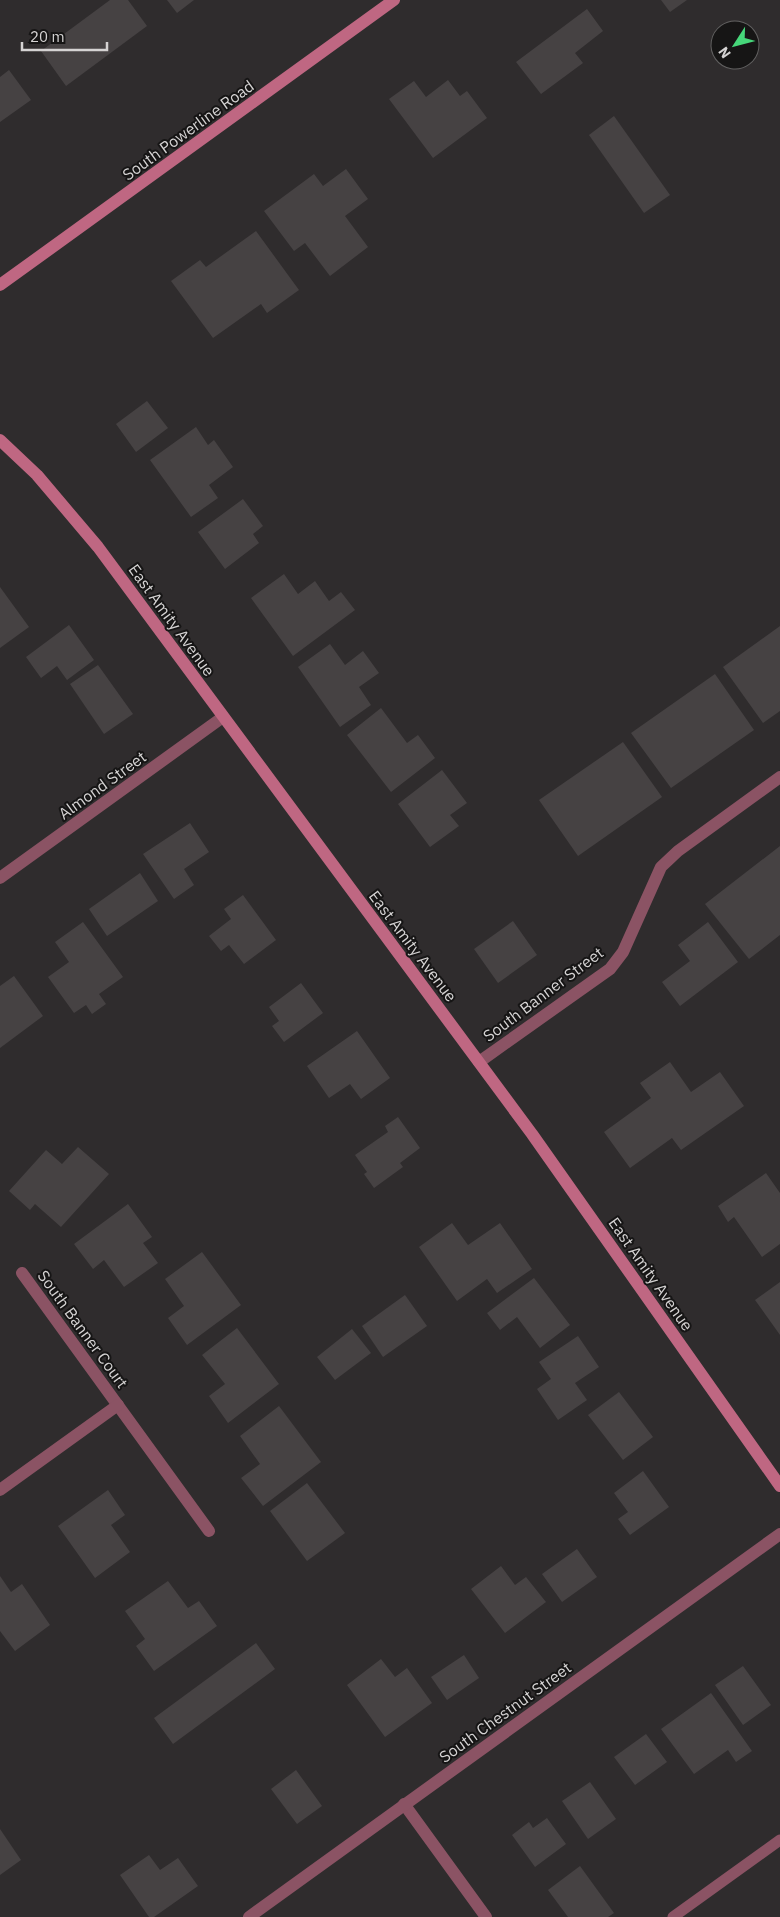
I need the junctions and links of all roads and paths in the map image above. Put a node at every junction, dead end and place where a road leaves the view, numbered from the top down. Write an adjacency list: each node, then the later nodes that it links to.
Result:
1 (394, 0): 2 (main road, South Powerline Road)
2 (0, 285)
3 (0, 440): 4 (main road, East Amity Avenue)
4 (222, 718): 6 (street, Almond Street); 7 (main road, East Amity Avenue)
5 (780, 777): 7 (street, South Banner Street)
6 (0, 878)
7 (479, 1062): 10 (main road, East Amity Avenue)
8 (22, 1273): 9 (street, South Banner Court)
9 (118, 1405): 11 (street, South Banner Court); 12 (street, South Banner Court)
10 (780, 1486)
11 (0, 1490)
12 (209, 1531)
13 (780, 1534): 14 (street, South Chestnut Street)
14 (404, 1804): 16 (street, South Chestnut Street); 17 (street)
15 (780, 1840): 18 (lane)
16 (249, 1917)
17 (486, 1917)
18 (673, 1917)

